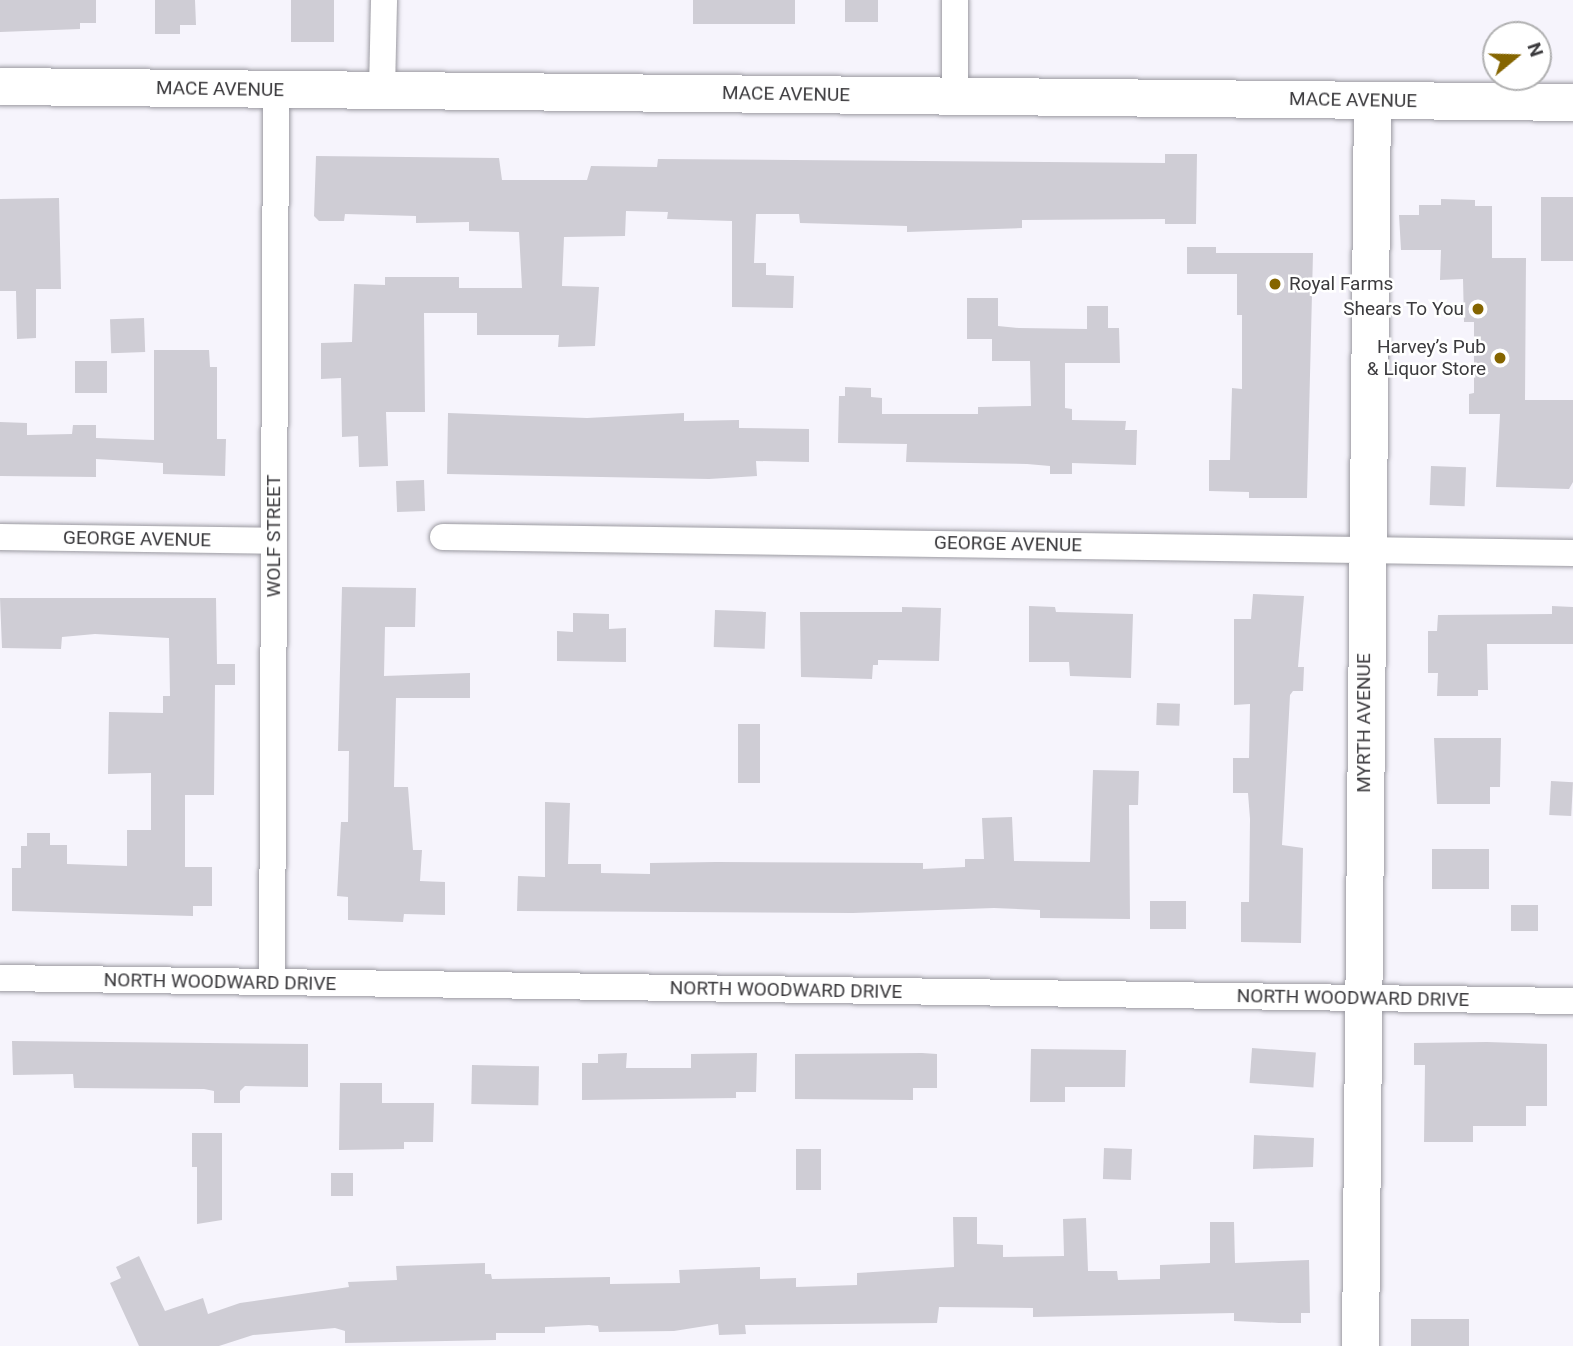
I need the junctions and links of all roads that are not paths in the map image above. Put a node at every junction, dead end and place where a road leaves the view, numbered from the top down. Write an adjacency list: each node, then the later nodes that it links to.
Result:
1 (384, 0): 4 (street)
2 (955, 0): 6 (street)
3 (0, 86): 5 (main road, MACE AVENUE)
4 (382, 90): 5 (main road, MACE AVENUE); 6 (main road, MACE AVENUE)
5 (276, 91): 11 (street, WOLF STREET)
6 (955, 96): 7 (main road, MACE AVENUE)
7 (1372, 100): 8 (main road, MACE AVENUE); 12 (main road, MYRTH AVENUE)
8 (1573, 102)
9 (0, 537): 11 (street, GEORGE AVENUE)
10 (443, 537): 12 (street, GEORGE AVENUE)
11 (274, 541): 15 (street, WOLF STREET)
12 (1365, 549): 13 (street, GEORGE AVENUE); 16 (main road, MYRTH AVENUE)
13 (1573, 553)
14 (0, 978): 15 (street, NORTH WOODWARD DRIVE)
15 (272, 982): 16 (street, NORTH WOODWARD DRIVE)
16 (1363, 998): 17 (street, NORTH WOODWARD DRIVE); 18 (main road, MYRTH AVENUE)
17 (1573, 1001)
18 (1360, 1346)

